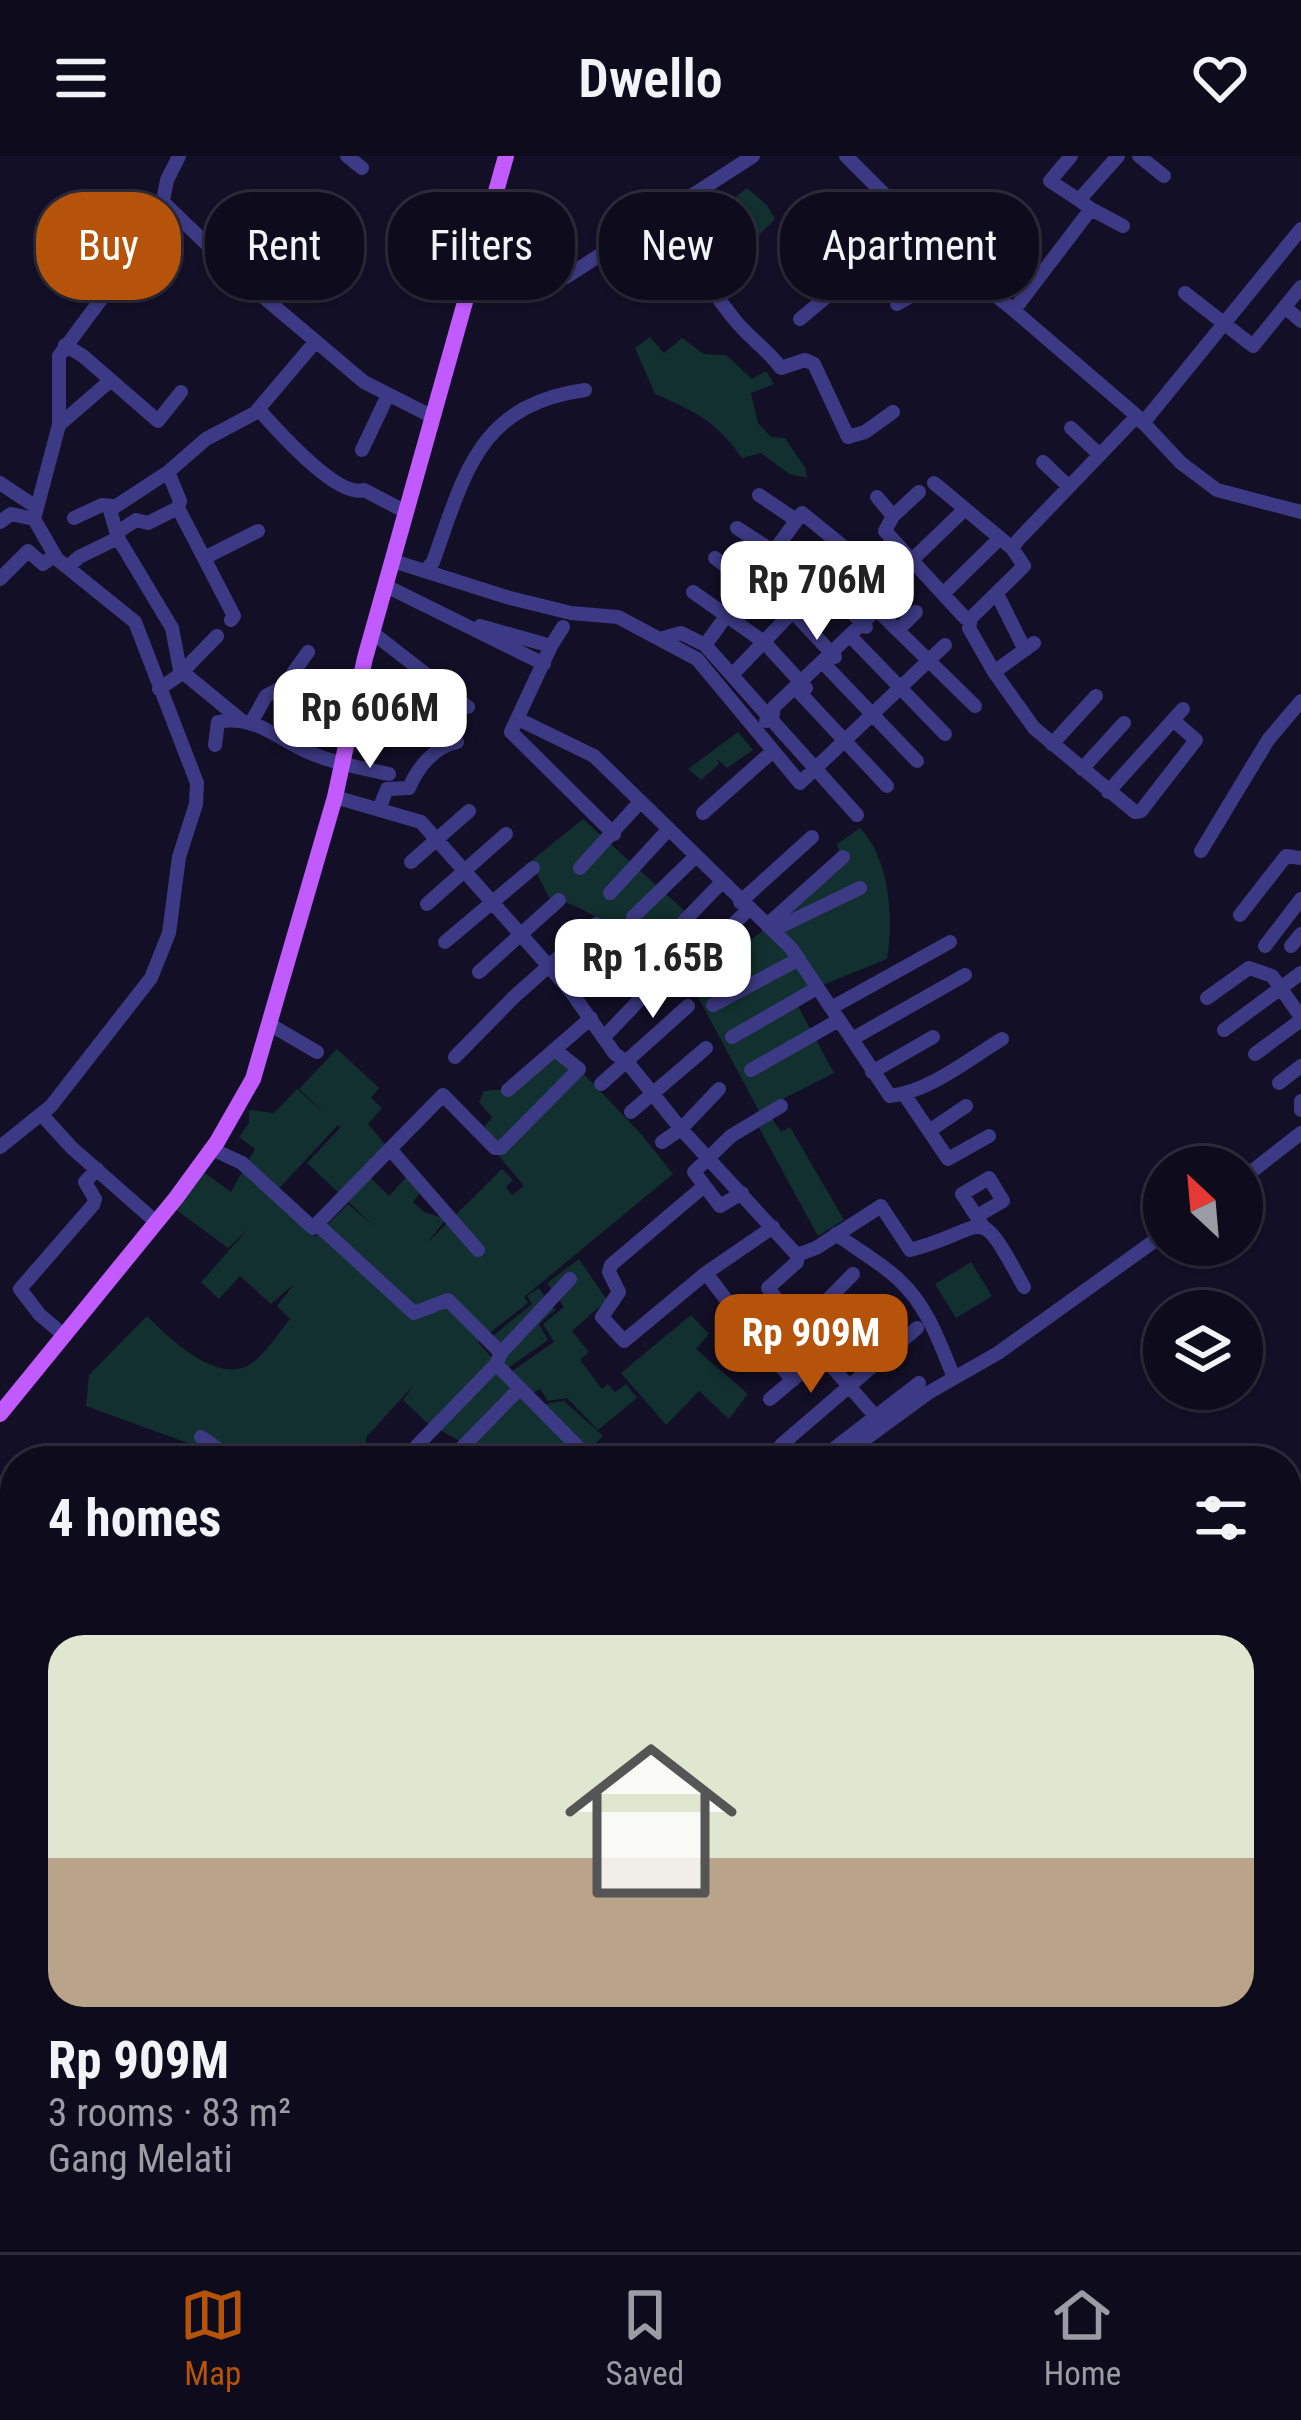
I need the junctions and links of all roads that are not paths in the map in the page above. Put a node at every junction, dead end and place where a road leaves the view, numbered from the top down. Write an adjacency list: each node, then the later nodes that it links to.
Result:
1 (179, 156): 9 (street)
2 (506, 156): 10 (main road)
3 (752, 156): 11 (street)
4 (846, 156): 12 (street)
5 (1071, 156): 13 (street)
6 (1118, 156): 13 (street)
7 (1148, 159): 8 (street)
8 (1164, 176)
9 (168, 192)
10 (496, 192)
11 (697, 192)
12 (883, 192)
13 (1085, 204): 15 (street); 29 (street)
14 (181, 219): 17 (street)
15 (1123, 226)
16 (1300, 233): 32 (street)
17 (205, 242)
18 (1301, 287): 28 (street)
19 (1185, 293): 32 (street)
20 (99, 300): 34 (street)
21 (267, 300): 33 (street)
22 (466, 300): 41 (main road)
23 (719, 300): 40 (street)
24 (824, 300): 30 (street)
25 (904, 300): 27 (street)
26 (1002, 300): 29 (street)
27 (897, 304)
28 (1285, 307): 31 (street); 32 (street)
29 (1014, 310): 42 (street)
30 (800, 319)
31 (1301, 320)
32 (1224, 324): 42 (street)
33 (316, 341): 38 (street); 39 (street)
34 (65, 345): 35 (street); 43 (street)
35 (111, 380): 37 (street); 43 (street)
36 (585, 390): 78 (street)
37 (181, 392)
38 (387, 398): 41 (street); 45 (street)
39 (259, 410): 48 (street); 58 (street)
40 (893, 412)
41 (433, 418): 58 (main road)
42 (1140, 420): 46 (street); 59 (street)
43 (59, 425): 60 (street)
44 (1071, 428): 46 (street)
45 (362, 450)
46 (1100, 455): 51 (street)
47 (1043, 461): 51 (street)
48 (168, 472): 55 (street); 56 (street)
49 (0, 483): 60 (street)
50 (934, 483): 57 (street)
51 (1069, 487): 68 (street)
52 (919, 492): 61 (street)
53 (759, 495): 63 (street)
54 (877, 497): 61 (street)
55 (113, 506): 62 (street); 67 (street)
56 (178, 508): 67 (street); 72 (street)
57 (965, 508): 68 (street); 74 (street)
58 (406, 512): 75 (main road)
59 (1301, 512)
60 (35, 513): 64 (street); 71 (street)
61 (893, 516): 74 (street)
62 (74, 518)
63 (796, 520): 69 (street); 70 (street)
64 (0, 522)
65 (737, 528): 69 (street)
66 (258, 531): 72 (street)
67 (118, 535): 76 (street); 107 (street)
68 (1006, 543): 83 (street); 84 (street)
69 (775, 549): 79 (street); 80 (street)
70 (850, 552): 80 (street); 85 (street)
71 (55, 555): 76 (street); 77 (street)
72 (204, 558): 91 (street)
73 (715, 558): 79 (street)
74 (912, 560): 83 (street)
75 (393, 561): 78 (street); 81 (main road)
76 (68, 567): 110 (street)
77 (3, 569)
78 (425, 572): 97 (street)
79 (750, 582): 87 (street); 88 (street)
80 (823, 583): 88 (street); 92 (street)
81 (386, 586): 89 (street); 95 (main road)
82 (693, 592): 87 (street)
83 (943, 594): 90 (street)
84 (997, 594): 90 (street); 108 (street)
85 (880, 612): 92 (street); 94 (street)
86 (916, 612): 94 (street)
87 (728, 614): 99 (street); 100 (street)
88 (792, 614): 99 (street); 104 (street)
89 (447, 616): 101 (street); 106 (street)
90 (971, 618): 108 (street)
91 (231, 620)
92 (865, 626): 98 (street); 104 (street)
93 (563, 627): 101 (street)
94 (898, 630): 105 (street)
95 (373, 633): 115 (street); 130 (main road)
96 (217, 636): 107 (street)
97 (660, 639): 100 (street); 122 (street)
98 (855, 641): 104 (street); 112 (street)
99 (764, 642): 109 (street); 111 (street)
100 (705, 645): 109 (street)
101 (551, 646): 106 (street)
102 (945, 646): 105 (street)
103 (308, 652): 120 (street)
104 (832, 659): 111 (street); 118 (street)
105 (929, 662): 112 (street); 116 (street)
106 (544, 664): 119 (street)
107 (180, 670): 110 (street); 120 (street)
108 (994, 672): 126 (street)
109 (732, 675): 117 (street)
110 (163, 687): 216 (street)
111 (803, 688): 117 (street); 125 (street)
112 (899, 689): 118 (street); 123 (street)
113 (1096, 696): 126 (street)
114 (1301, 701): 147 (street)
115 (468, 706)
116 (975, 706)
117 (771, 716): 122 (street); 131 (street)
118 (872, 716): 125 (street); 129 (street)
119 (518, 718): 137 (street); 143 (street)
120 (246, 722): 127 (street); 130 (street)
121 (1124, 723): 132 (street)
122 (755, 730): 128 (street)
123 (945, 734)
124 (457, 742): 138 (street)
125 (844, 742): 131 (street); 134 (street)
126 (1052, 744): 132 (street)
127 (215, 745)
128 (772, 752): 131 (street); 140 (street)
129 (916, 761)
130 (343, 764): 133 (street); 136 (main road)
131 (815, 769): 141 (street)
132 (1082, 769): 135 (street)
133 (389, 775)
134 (887, 786)
135 (1108, 792): 135 (street)
136 (334, 797): 138 (street); 189 (main road)
137 (640, 802): 142 (street); 143 (street)
138 (379, 809): 146 (street)
139 (469, 812): 146 (street)
140 (703, 813)
141 (857, 815)
142 (668, 830): 148 (street); 157 (street)
143 (614, 833): 153 (street)
144 (506, 834): 155 (street)
145 (812, 837): 162 (street)
146 (437, 840): 151 (street); 155 (street)
147 (1202, 851)
148 (695, 857): 156 (street); 164 (street)
149 (843, 857): 154 (street)
150 (1301, 858): 163 (street)
151 (411, 862)
152 (533, 868): 160 (street)
153 (580, 868)
154 (829, 869): 166 (street); 166 (street)
155 (465, 871): 160 (street); 161 (street)
156 (721, 883): 162 (street); 171 (street)
157 (610, 893)
158 (1301, 899): 172 (street)
159 (559, 901): 167 (street)
160 (494, 902): 167 (street); 168 (street)
161 (427, 904)
162 (744, 906): 166 (street); 179 (street)
163 (1240, 915)
164 (633, 917)
165 (596, 924): 174 (street)
166 (770, 927): 173 (street)
167 (519, 933): 174 (street); 175 (street)
168 (445, 941)
169 (950, 942): 186 (street)
170 (635, 943): 182 (street)
171 (663, 943)
172 (1265, 946)
173 (799, 959): 181 (street); 184 (street)
174 (548, 965): 182 (street); 200 (street)
175 (479, 972)
176 (666, 972): 191 (street)
177 (1301, 973): 180 (street)
178 (965, 975): 194 (street)
179 (705, 986)
180 (1280, 987): 183 (street); 188 (street); 190 (street)
181 (817, 988): 186 (street); 192 (street)
182 (569, 989): 187 (street)
183 (1207, 998)
184 (712, 1005)
185 (688, 1006): 201 (street)
186 (835, 1014): 194 (street); 203 (street)
187 (591, 1018): 191 (street); 197 (street)
188 (1301, 1018): 199 (street)
189 (269, 1024): 198 (street); 223 (main road)
190 (1224, 1030)
191 (605, 1036): 201 (street)
192 (732, 1036)
193 (934, 1036): 204 (street)
194 (852, 1039): 204 (street)
195 (1002, 1039): 209 (street)
196 (706, 1048): 210 (street)
197 (555, 1051): 208 (street); 224 (street)
198 (317, 1052)
199 (1255, 1054)
200 (455, 1057)
201 (628, 1063): 206 (street); 210 (street)
202 (1301, 1066): 205 (street)
203 (751, 1070)
204 (872, 1072): 209 (street)
205 (1279, 1083)
206 (601, 1084)
207 (719, 1089): 217 (street)
208 (508, 1090)
209 (904, 1094): 218 (street)
210 (655, 1095): 215 (street); 217 (street)
211 (1301, 1101): 214 (street)
212 (781, 1106): 225 (street)
213 (966, 1106): 218 (street)
214 (1301, 1110)
215 (632, 1112)
216 (43, 1116): 222 (street); 227 (street)
217 (681, 1129): 221 (street); 225 (street)
218 (929, 1131): 220 (street)
219 (1301, 1132): 226 (street)
220 (989, 1136)
221 (662, 1142)
222 (0, 1147)
223 (212, 1148): 230 (main road); 231 (street)
224 (389, 1149): 231 (street); 235 (street)
225 (708, 1157): 228 (street); 229 (street)
226 (1263, 1162)
227 (97, 1169): 230 (street); 245 (street)
228 (703, 1187): 229 (street); 237 (street)
229 (742, 1193): 232 (street)
230 (156, 1222): 245 (main road)
231 (318, 1225): 248 (street)
232 (773, 1227): 236 (street); 237 (street)
233 (836, 1234): 236 (street); 240 (street); 249 (street)
234 (1143, 1249): 249 (street)
235 (478, 1250)
236 (797, 1255): 242 (street)
237 (706, 1273): 246 (street)
238 (853, 1274): 244 (street)
239 (570, 1279): 248 (street)
240 (1024, 1287)
241 (886, 1301): 247 (street)
242 (786, 1313): 244 (street); 246 (street)
243 (917, 1328): 252 (street)
244 (799, 1330): 247 (street)
245 (65, 1336): 255 (main road)
246 (756, 1339): 250 (street)
247 (821, 1355): 250 (street); 252 (street)
248 (499, 1358): 253 (street); 260 (street)
249 (954, 1378): 264 (street)
250 (793, 1379): 254 (street)
251 (919, 1383): 256 (street)
252 (850, 1387): 256 (street); 258 (street)
253 (519, 1389): 261 (street); 262 (street)
254 (770, 1399)
255 (0, 1414)
256 (875, 1417): 263 (street)
257 (201, 1437): 259 (street)
258 (781, 1445)
259 (214, 1446)
260 (417, 1446)
261 (464, 1446)
262 (577, 1446)
263 (837, 1446)
264 (857, 1446)

